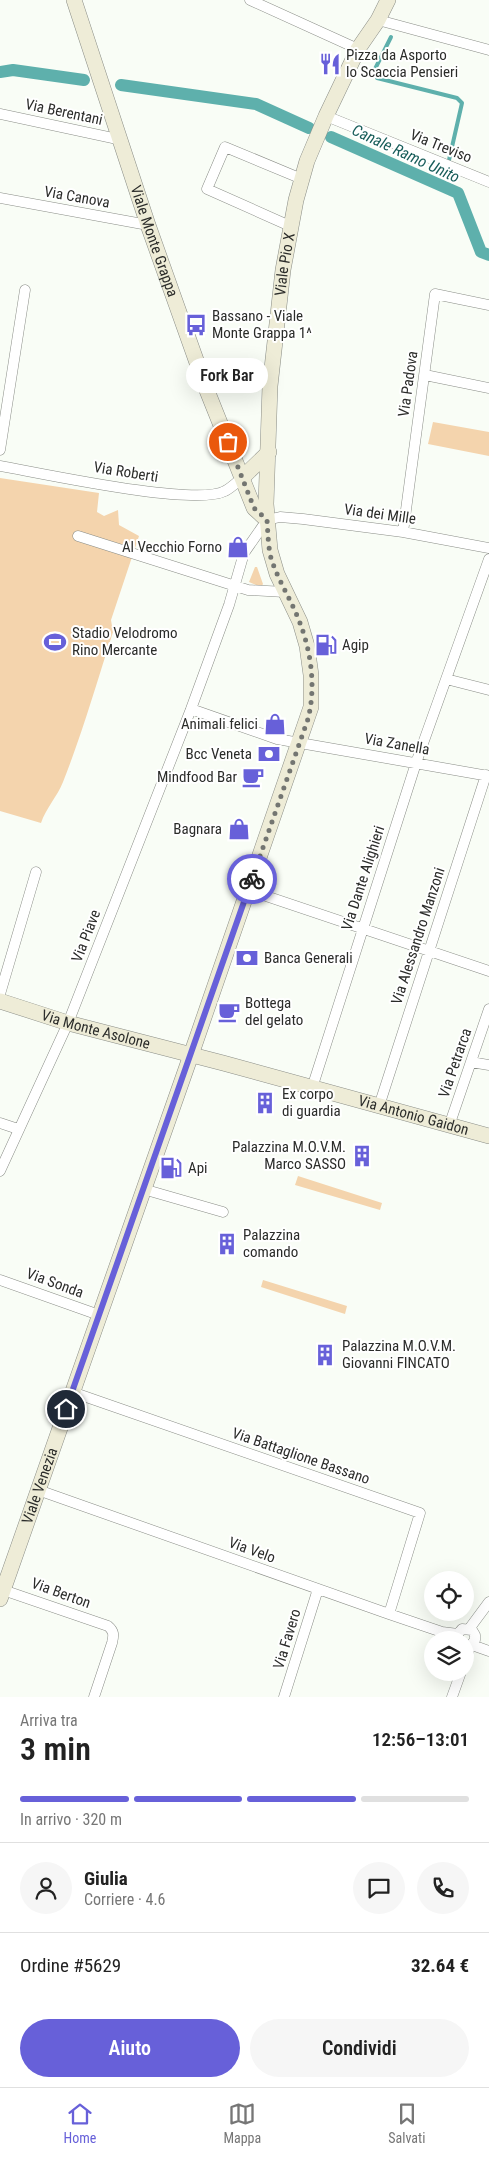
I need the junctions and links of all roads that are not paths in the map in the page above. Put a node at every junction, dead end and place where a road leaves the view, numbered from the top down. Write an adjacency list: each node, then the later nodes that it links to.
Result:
1 (74, 0): 9 (main road, Viale Monte Grappa)
2 (250, 0): 5 (street)
3 (388, 0): 4 (main road, Viale Pio X)
4 (378, 20): 5 (main road, Viale Pio X); 6 (street)
5 (358, 49): 8 (main road, Viale Pio X)
6 (489, 50)
7 (0, 114): 9 (street, Via Berentani)
8 (326, 116): 10 (main road, Viale Pio X); 11 (street, Via Treviso)
9 (122, 140): 13 (main road, Viale Monte Grappa)
10 (302, 179): 14 (main road, Viale Pio X); 14 (street)
11 (489, 182)
12 (0, 198): 13 (street, Via Canova)
13 (148, 225): 22 (main road, Viale Monte Grappa)
14 (290, 226): 20 (main road, Viale Pio X)
15 (25, 290): 19 (street)
16 (489, 305): 17 (street, Via Padova)
17 (425, 374): 18 (street); 24 (street, Via Padova)
18 (489, 388)
19 (0, 450)
20 (269, 452): 22 (main road); 23 (main road, Viale Pio X)
21 (0, 466): 22 (street, Via Roberti)
22 (243, 477): 23 (main road, Viale Monte Grappa)
23 (267, 520): 24 (street, Via dei Mille); 27 (main road, Viale Pio X); 28 (street, Via Piave)
24 (403, 532): 26 (street, Via dei Mille)
25 (78, 536): 30 (street)
26 (489, 548)
27 (270, 550): 28 (street); 31 (main road, Viale Venezia)
28 (244, 553): 30 (street, Via Piave)
29 (489, 559): 32 (street, Via Dante Alighieri)
30 (234, 586): 31 (street); 34 (street, Via Piave)
31 (285, 592): 35 (main road, Viale Venezia)
32 (446, 679): 33 (street); 36 (street, Via Dante Alighieri)
33 (489, 690)
34 (191, 709): 35 (street); 46 (street, Via Piave)
35 (300, 742): 36 (street, Via Zanella); 39 (main road, Viale Venezia)
36 (416, 763): 37 (street, Via Zanella); 40 (street, Via Dante Alighieri)
37 (487, 776): 41 (street, Via Alessandro Manzoni)
38 (36, 872): 43 (street)
39 (248, 890): 40 (street); 47 (main road, Viale Venezia)
40 (363, 928): 41 (street); 50 (street, Via Dante Alighieri)
41 (429, 951): 42 (street); 51 (street, Via Alessandro Manzoni)
42 (489, 971)
43 (0, 994)
44 (0, 1001): 46 (main road, Via Monte Asolone)
45 (489, 1009): 48 (street, Via Petrarca)
46 (68, 1023): 47 (main road, Via Monte Asolone); 54 (street, Via Piave)
47 (191, 1056): 50 (main road, Via Antonio Gaidon); 57 (main road, Viale Venezia)
48 (471, 1062): 49 (street); 53 (street, Via Petrarca)
49 (489, 1066)
50 (312, 1088): 51 (main road, Via Antonio Gaidon)
51 (379, 1106): 53 (main road, Via Antonio Gaidon)
52 (0, 1123): 54 (street)
53 (449, 1126): 55 (main road, Via Antonio Gaidon)
54 (18, 1129): 56 (street, Via Piave)
55 (489, 1136)
56 (0, 1171)
57 (143, 1190): 58 (street); 60 (main road, Viale Venezia)
58 (223, 1212)
59 (0, 1280): 60 (street, Via Sonda)
60 (99, 1315): 61 (main road, Viale Venezia)
61 (72, 1392): 62 (main road, Viale Venezia); 66 (street, Via Battaglione Bassano)
62 (38, 1490): 63 (street, Via Velo); 64 (main road, Viale Venezia)
63 (318, 1589): 66 (street, Via Velo); 75 (street, Via Favero)
64 (1, 1593): 74 (street, Via Berton)
65 (489, 1602): 67 (street)
66 (389, 1614): 68 (street, Via Velo)
67 (469, 1629): 69 (street, Via Velo); 70 (street)
68 (439, 1631)
69 (461, 1631)
70 (472, 1631)
71 (474, 1647): 72 (street)
72 (489, 1651)
73 (458, 1681): 76 (street)
74 (94, 1697)
75 (284, 1697)
76 (452, 1697)

